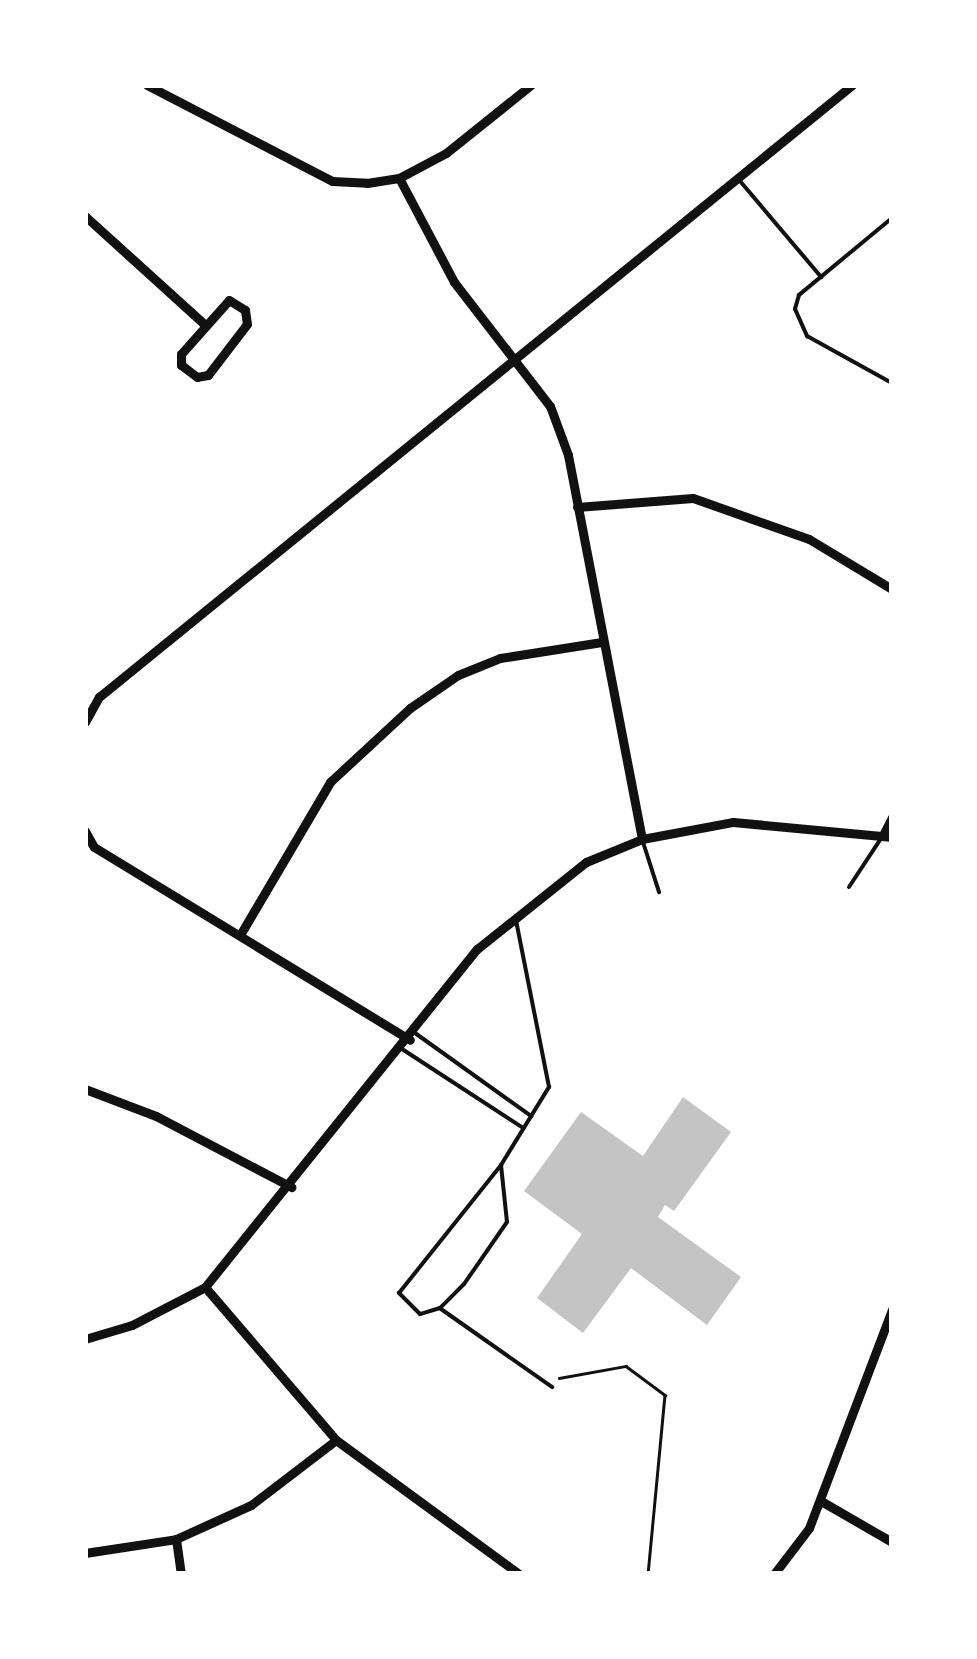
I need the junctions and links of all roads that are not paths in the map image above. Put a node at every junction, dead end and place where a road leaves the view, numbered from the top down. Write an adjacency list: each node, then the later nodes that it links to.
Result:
1 (147, 85): 4 (street)
2 (531, 85): 4 (street)
3 (852, 85): 5 (street)
4 (399, 178): 10 (street)
5 (738, 179): 8 (lane); 10 (street)
6 (85, 218): 9 (street)
7 (892, 218): 8 (lane)
8 (821, 277): 11 (lane)
9 (204, 324): 9 (street)
10 (520, 359): 12 (street); 15 (street)
11 (892, 383)
12 (578, 507): 13 (street); 14 (street)
13 (892, 589)
14 (602, 642): 19 (street); 23 (street)
15 (85, 722)
16 (892, 817): 18 (street)
17 (85, 832): 23 (street)
18 (888, 835): 19 (street); 20 (lane)
19 (642, 839): 21 (lane); 22 (street)
20 (849, 887)
21 (659, 892)
22 (515, 916): 24 (street); 26 (lane)
23 (240, 934): 24 (street)
24 (409, 1041): 26 (lane); 27 (lane); 29 (street)
25 (85, 1089): 29 (street)
26 (531, 1116): 27 (lane)
27 (523, 1128): 28 (lane)
28 (501, 1165): 31 (lane); 31 (lane)
29 (291, 1187): 30 (street)
30 (205, 1287): 34 (street); 36 (street)
31 (440, 1308): 35 (lane)
32 (892, 1309): 33 (street)
33 (887, 1334): 37 (street)
34 (85, 1339)
35 (552, 1387)
36 (336, 1440): 38 (street); 42 (street)
37 (820, 1501): 39 (street); 43 (street)
38 (176, 1539): 40 (street); 41 (street)
39 (892, 1542)
40 (85, 1553)
41 (181, 1574)
42 (519, 1574)
43 (774, 1574)

